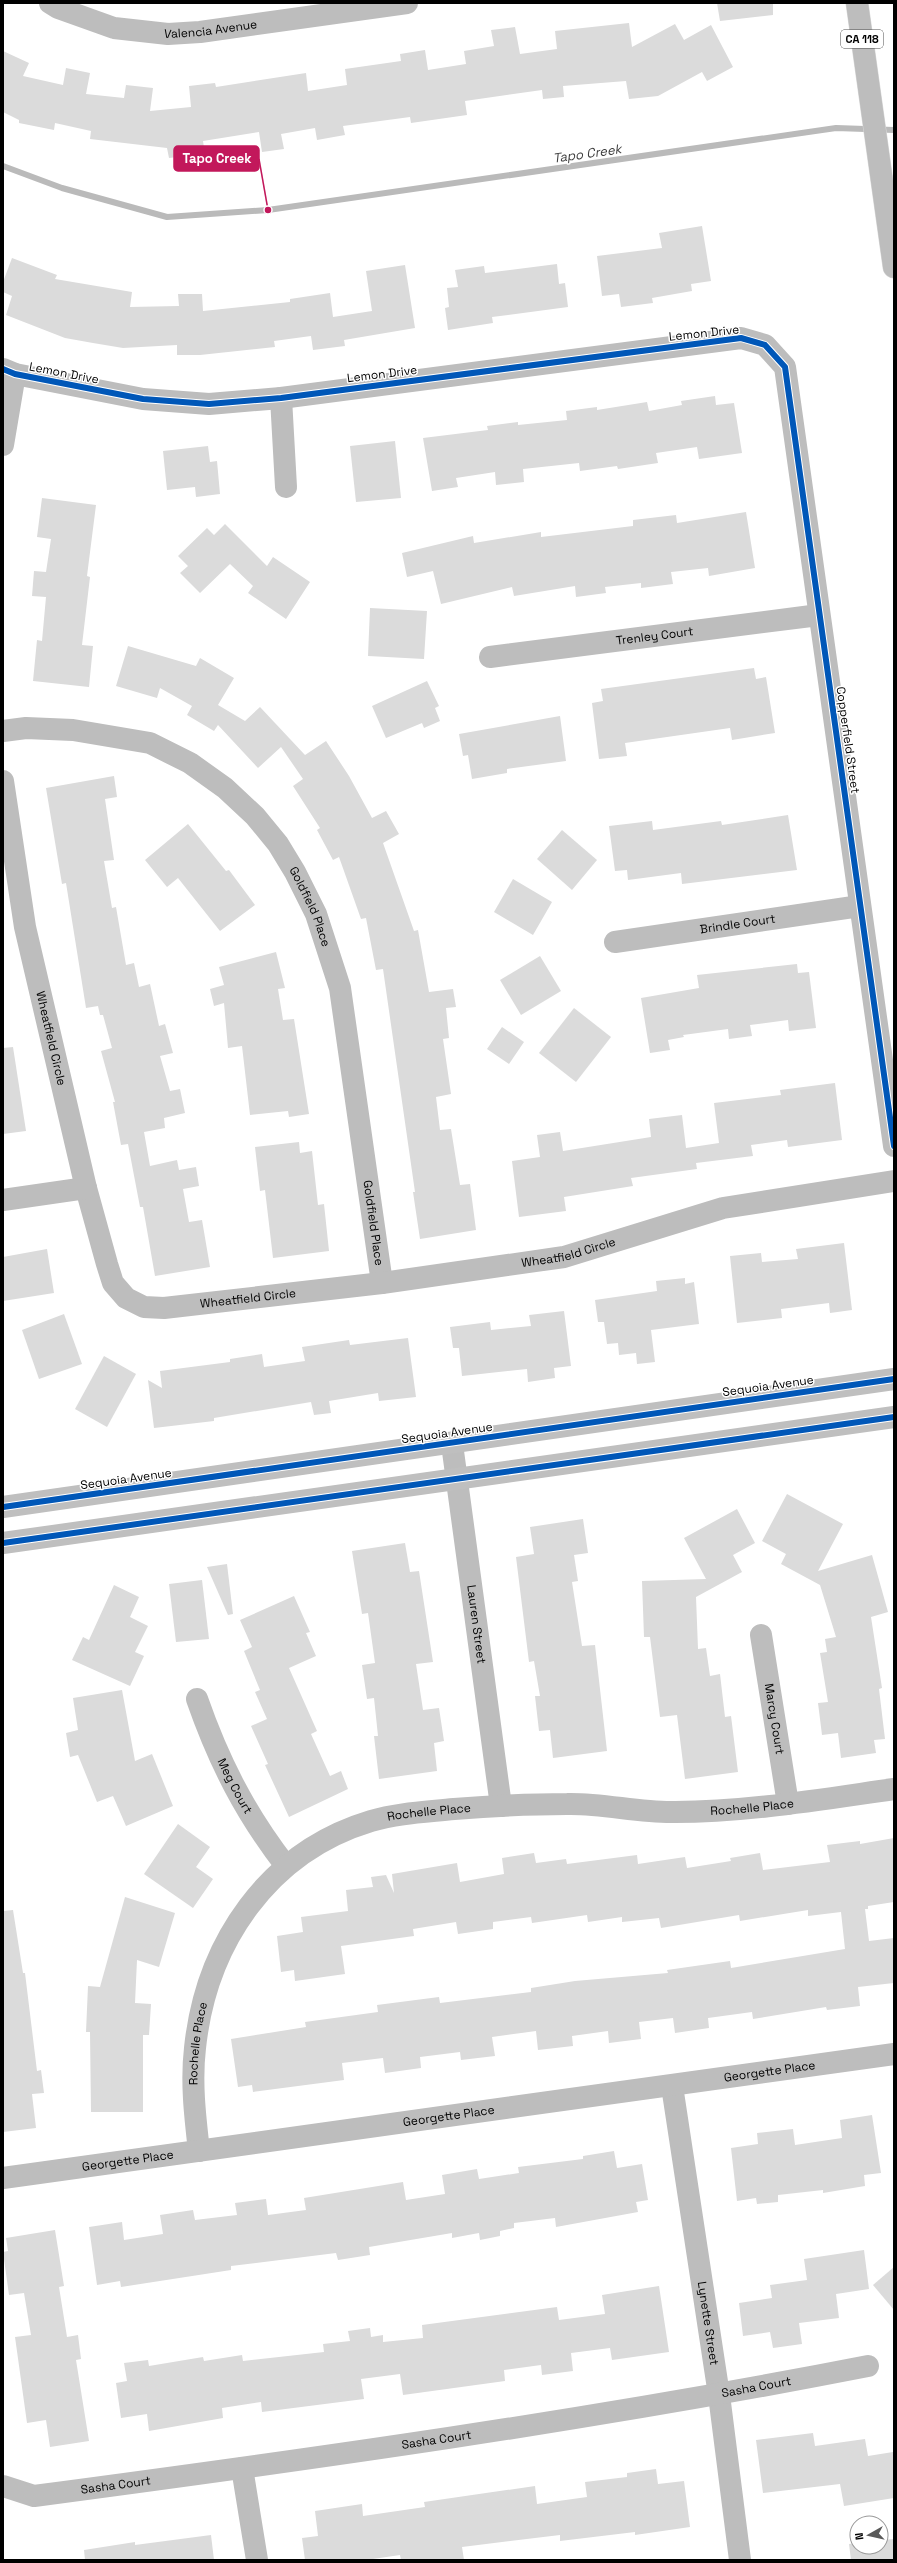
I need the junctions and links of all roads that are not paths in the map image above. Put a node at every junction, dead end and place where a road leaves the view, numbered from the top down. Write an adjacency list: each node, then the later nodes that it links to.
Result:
1 (408, 3): 4 (main road, Valencia Avenue)
2 (857, 3): 5 (main road, CA 118)
3 (56, 5): 4 (main road, Valencia Avenue)
4 (374, 5)
5 (894, 267)
6 (765, 345): 8 (main road, Lemon Drive); 11 (main road, Copperfield Street)
7 (9, 372): 8 (main road, Lemon Drive); 9 (main road)
8 (281, 398): 10 (main road)
9 (3, 445)
10 (286, 487)
11 (819, 615): 12 (main road, Trenley Court); 15 (main road, Copperfield Street)
12 (490, 657)
13 (3, 731): 21 (main road, Goldfield Place)
14 (3, 781): 19 (main road, Wheatfield Circle)
15 (860, 906): 16 (main road, Brindle Court); 17 (main road, Copperfield Street)
16 (615, 942)
17 (894, 1146)
18 (894, 1181): 21 (main road, Wheatfield Circle)
19 (86, 1188): 20 (main road); 21 (main road, Wheatfield Circle)
20 (3, 1200)
21 (382, 1283)
22 (894, 1379): 24 (main road, Sequoia Avenue)
23 (894, 1417): 25 (main road)
24 (452, 1444): 25 (main road, Lauren Street); 26 (main road, Sequoia Avenue)
25 (457, 1478): 27 (main road); 32 (main road, Lauren Street)
26 (3, 1507)
27 (3, 1543)
28 (761, 1635): 31 (main road, Marcy Court)
29 (197, 1699): 33 (main road, Meg Court)
30 (894, 1789): 31 (main road, Rochelle Place)
31 (788, 1804): 32 (main road, Rochelle Place)
32 (501, 1806): 33 (main road, Rochelle Place)
33 (286, 1866): 36 (main road, Rochelle Place)
34 (894, 2054): 35 (main road, Georgette Place)
35 (672, 2086): 36 (main road, Georgette Place); 39 (main road, Lynette Street)
36 (199, 2151): 37 (main road, Georgette Place)
37 (3, 2178)
38 (868, 2366): 39 (main road, Sasha Court)
39 (719, 2395): 40 (main road, Sasha Court); 43 (main road, Lynette Street)
40 (242, 2468): 41 (main road, Sasha Court); 42 (main road)
41 (3, 2486)
42 (257, 2560)
43 (740, 2560)

